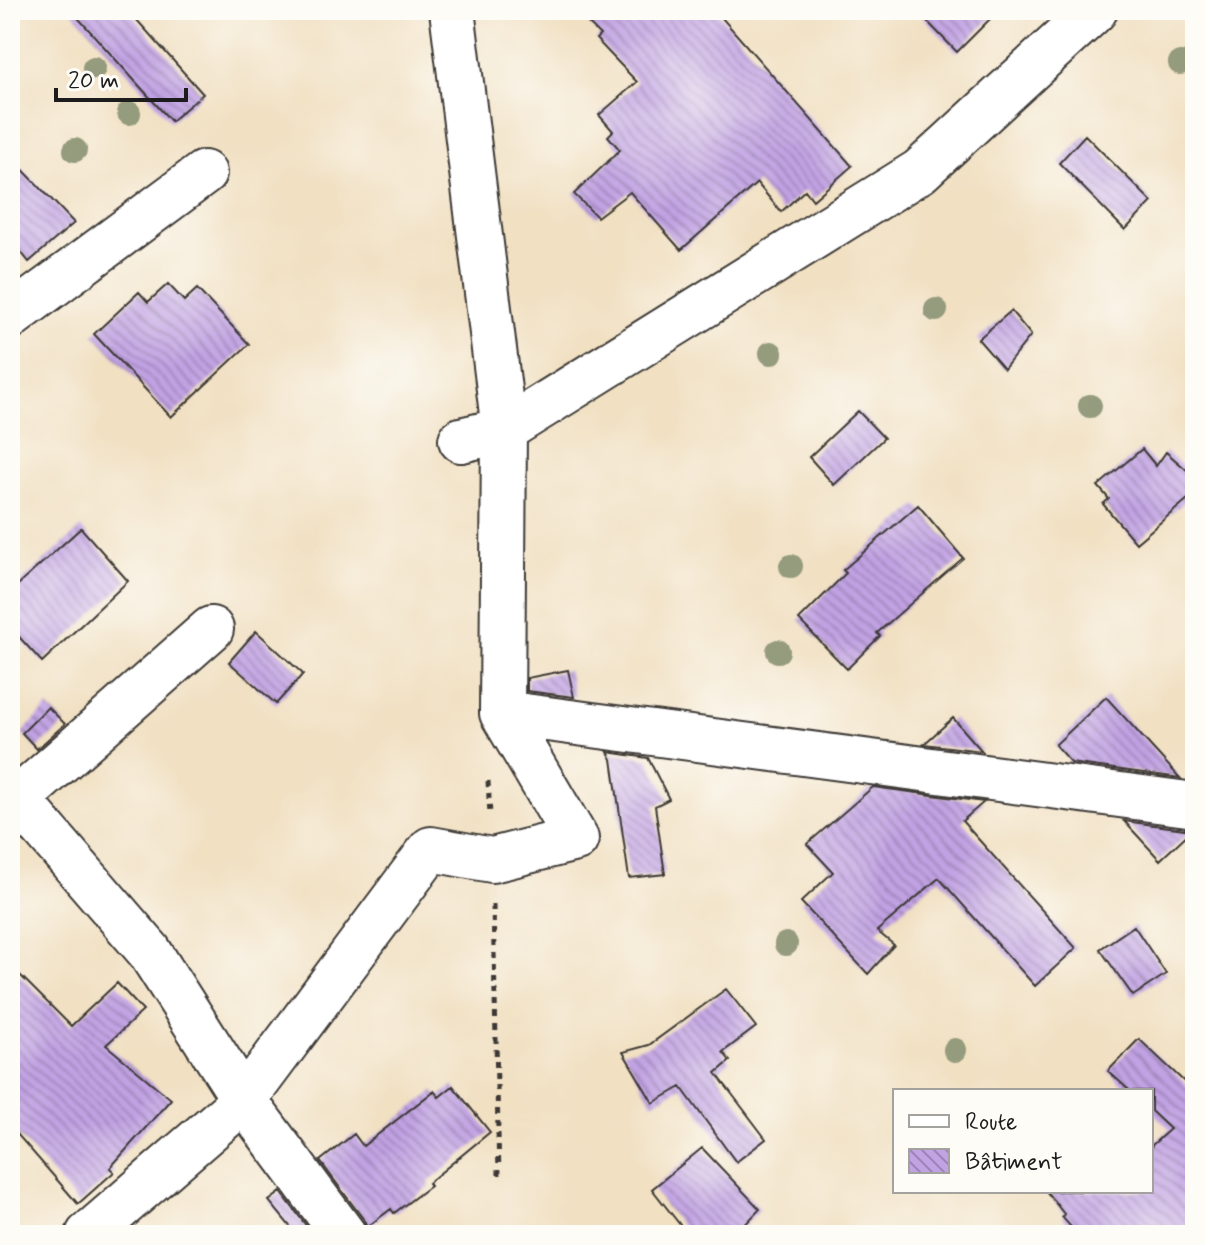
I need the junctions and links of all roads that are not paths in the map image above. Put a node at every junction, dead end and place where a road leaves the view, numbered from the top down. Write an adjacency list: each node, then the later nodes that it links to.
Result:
1 (452, 10): 5 (street)
2 (1095, 10): 5 (street)
3 (204, 173): 4 (street)
4 (10, 317)
5 (504, 430): 6 (street); 8 (street)
6 (461, 440)
7 (211, 629): 9 (street)
8 (502, 713): 10 (street); 11 (street)
9 (13, 798): 11 (street)
10 (1195, 805)
11 (244, 1100): 12 (street); 13 (street)
12 (88, 1235)
13 (344, 1235)

